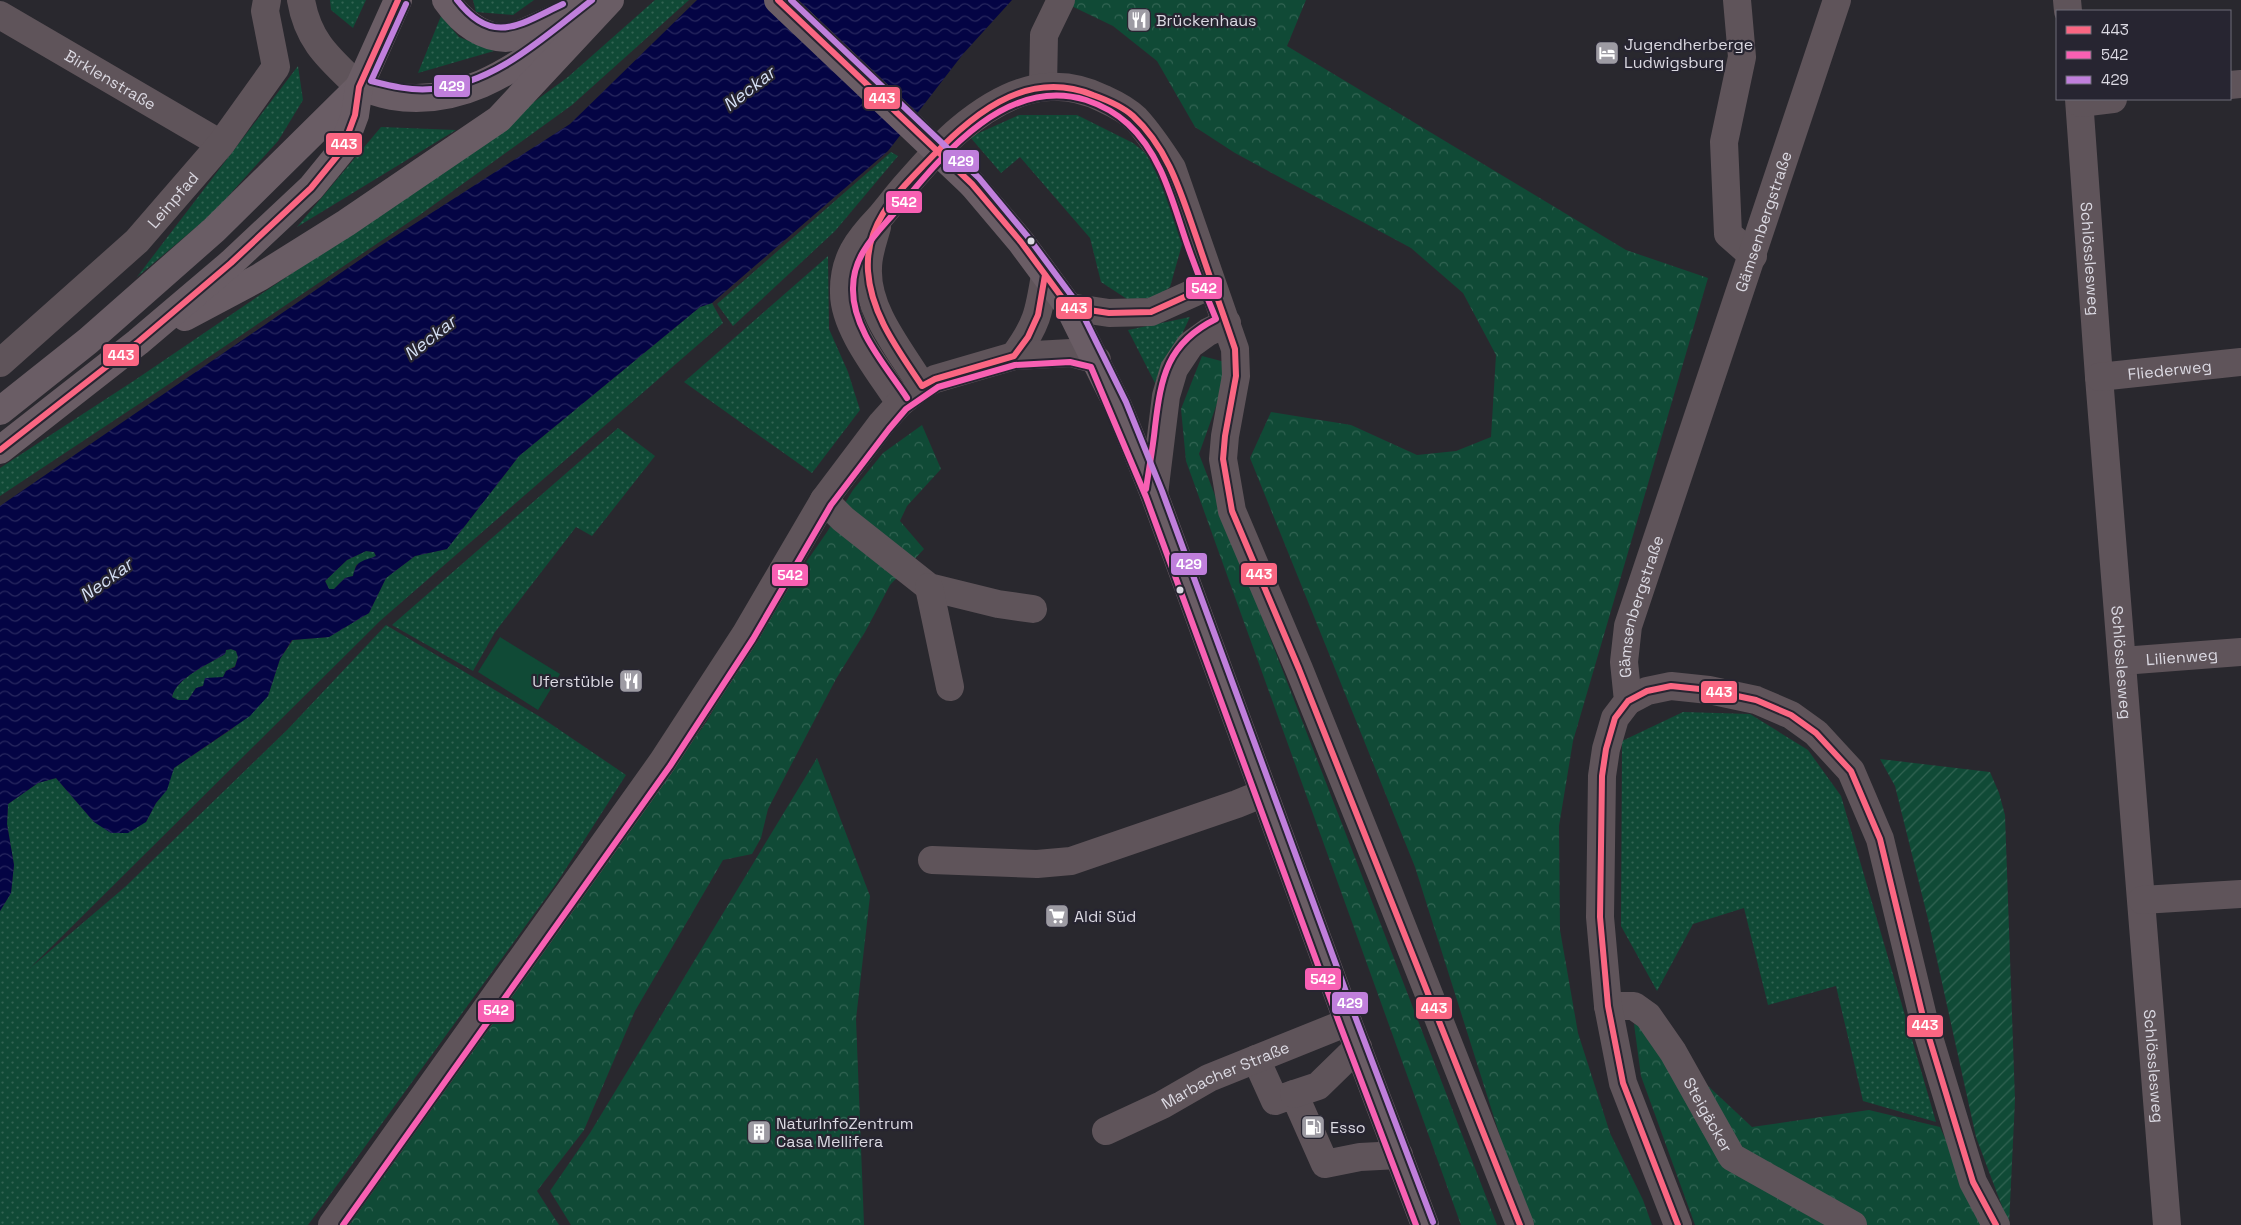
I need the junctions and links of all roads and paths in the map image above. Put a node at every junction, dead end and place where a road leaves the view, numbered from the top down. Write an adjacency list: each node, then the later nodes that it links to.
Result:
1 (267, 0): 17 (street, Leinpfad)
2 (301, 0): 14 (street)
3 (398, 0): 14 (main road)
4 (446, 0): 5 (main road)
5 (594, 0)
6 (606, 0): 14 (main road)
7 (610, 0): 24 (main road)
8 (778, 0): 20 (main road, bridge)
9 (1061, 0): 13 (street)
10 (1737, 0): 19 (street)
11 (1837, 0): 19 (street, Gämsenbergstraße)
12 (0, 15): 17 (street, Birklenstraße)
13 (1043, 86): 18 (street); 21 (street)
14 (359, 87): 24 (main road); 32 (main road)
15 (2096, 100): 16 (street)
16 (2079, 101): 29 (street, Schlösslesweg)
17 (221, 144): 28 (street, Leinpfad)
18 (880, 216): 30 (street); 31 (street)
19 (1753, 256): 41 (street, Gämsenbergstraße)
20 (1045, 275): 22 (main road); 25 (street)
21 (1211, 285): 22 (street); 23 (street)
22 (1069, 307): 26 (main road)
23 (1227, 323): 34 (street); 54 (street)
24 (138, 342): 33 (main road)
25 (1014, 356): 26 (street); 30 (street)
26 (1097, 360): 34 (main road)
27 (2241, 362): 29 (street, Fliederweg)
28 (0, 363)
29 (2099, 377): 39 (street, Schlösslesweg)
30 (922, 386): 31 (street)
31 (900, 404): 35 (street)
32 (0, 411)
33 (0, 450)
34 (1154, 494): 42 (main road)
35 (824, 500): 36 (street); 52 (street)
36 (929, 587): 37 (street); 40 (street)
37 (1033, 609)
38 (2241, 652): 39 (street, Lilienweg)
39 (2122, 660): 45 (street, Schlösslesweg)
40 (950, 687)
41 (1628, 701): 46 (street, Gämsenbergstraße); 57 (street)
42 (1264, 792): 43 (street); 47 (main road)
43 (932, 860)
44 (2241, 894): 45 (street)
45 (2142, 900): 58 (street, Schlösslesweg)
46 (1608, 1006): 55 (street, Gämsenbergstraße); 56 (street, Steigäcker)
47 (1353, 1035): 48 (street, Marbacher Straße); 49 (street); 51 (main road)
48 (1256, 1058): 49 (street); 50 (street, Marbacher Straße)
49 (1294, 1094): 51 (street)
50 (1106, 1131)
51 (1399, 1155): 53 (main road)
52 (332, 1225)
53 (1425, 1225)
54 (1520, 1225)
55 (1678, 1225)
56 (1853, 1225)
57 (1996, 1225)
58 (2166, 1225)

